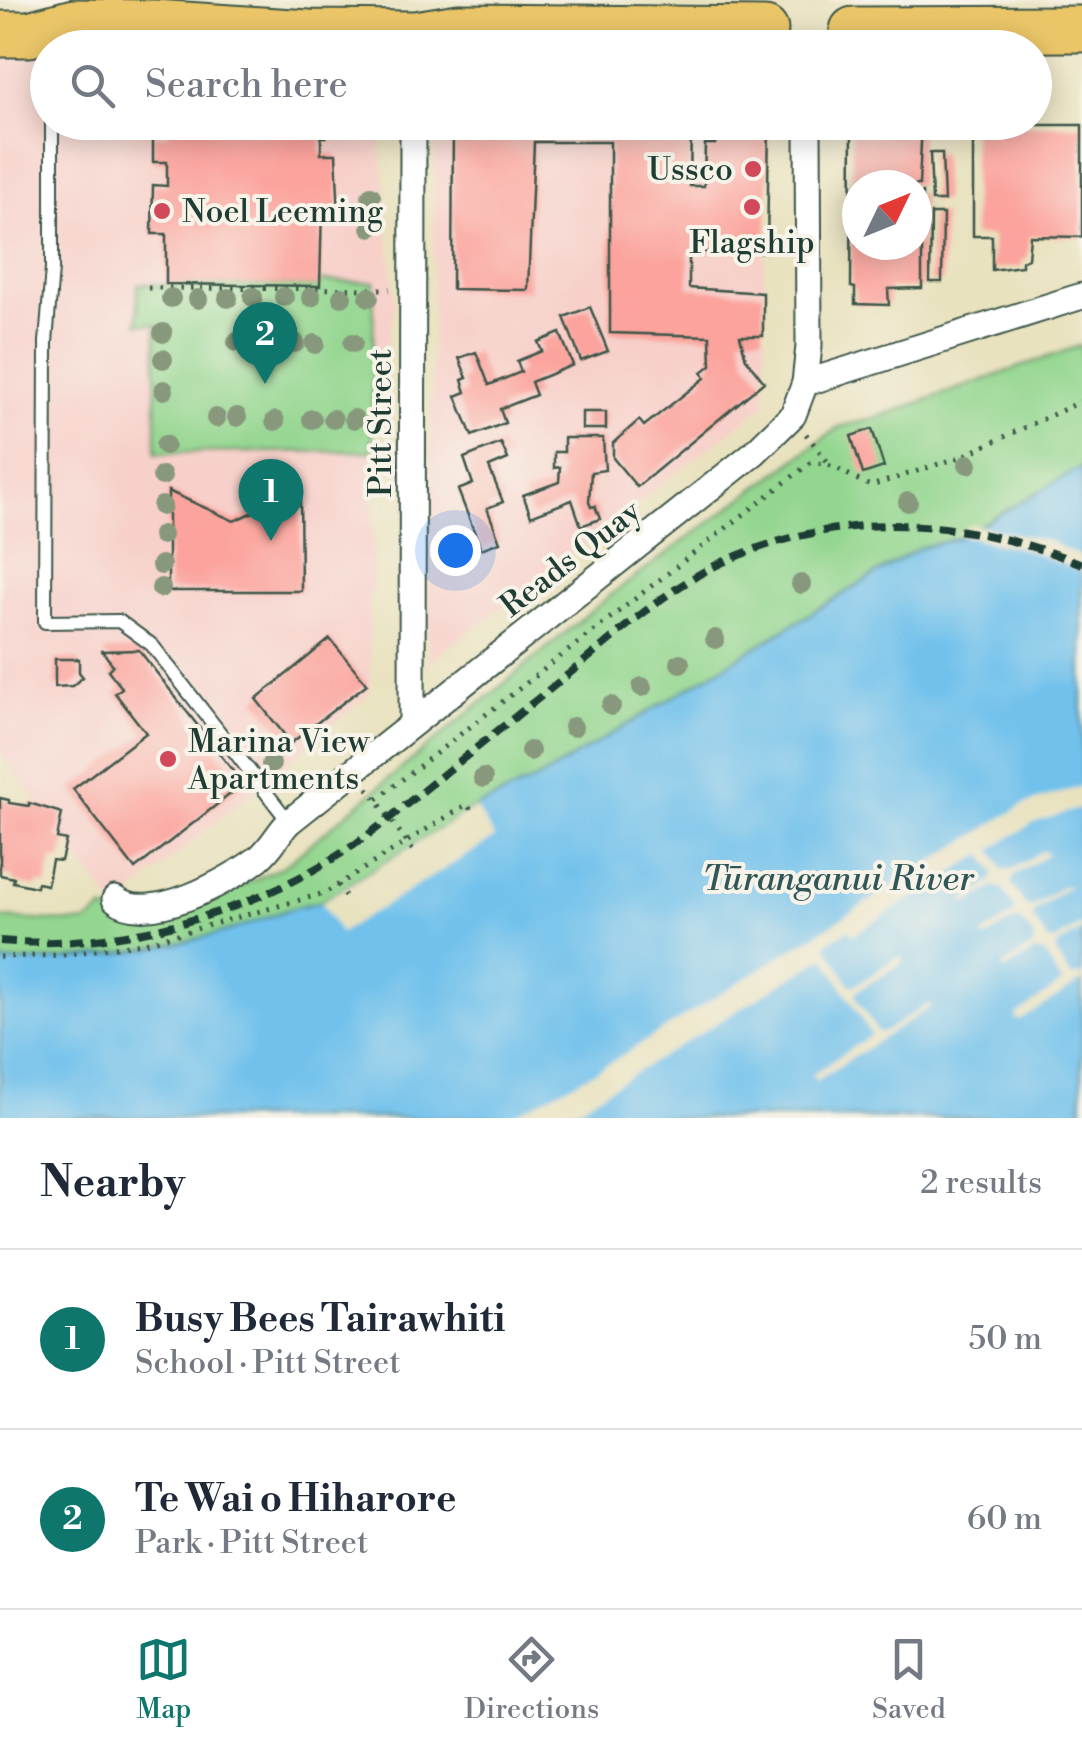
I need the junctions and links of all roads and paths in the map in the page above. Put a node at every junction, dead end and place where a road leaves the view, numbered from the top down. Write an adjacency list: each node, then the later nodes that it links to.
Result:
1 (770, 26): 6 (highway)
2 (847, 26): 3 (highway)
3 (1082, 29)
4 (38, 30): 5 (highway)
5 (262, 30)
6 (449, 30)
7 (0, 34): 8 (highway)
8 (30, 34)
9 (52, 140): 23 (lane)
10 (413, 140): 19 (street, Pitt Street)
11 (808, 140): 15 (street, Reads Quay)
12 (148, 288): 13 (path)
13 (374, 289)
14 (1082, 296): 15 (street)
15 (804, 383): 17 (street, Reads Quay)
16 (1082, 401): 18 (path)
17 (792, 415): 18 (path); 19 (street, Reads Quay)
18 (828, 462): 20 (path)
19 (412, 724): 23 (street, Reads Quay)
20 (377, 799)
21 (389, 814): 24 (path)
22 (474, 815): 24 (path)
23 (289, 822): 27 (street, Reads Quay)
24 (408, 842): 25 (path); 26 (path)
25 (414, 852)
26 (338, 885): 28 (path); 29 (path)
27 (115, 898)
28 (346, 899)
29 (0, 957)

